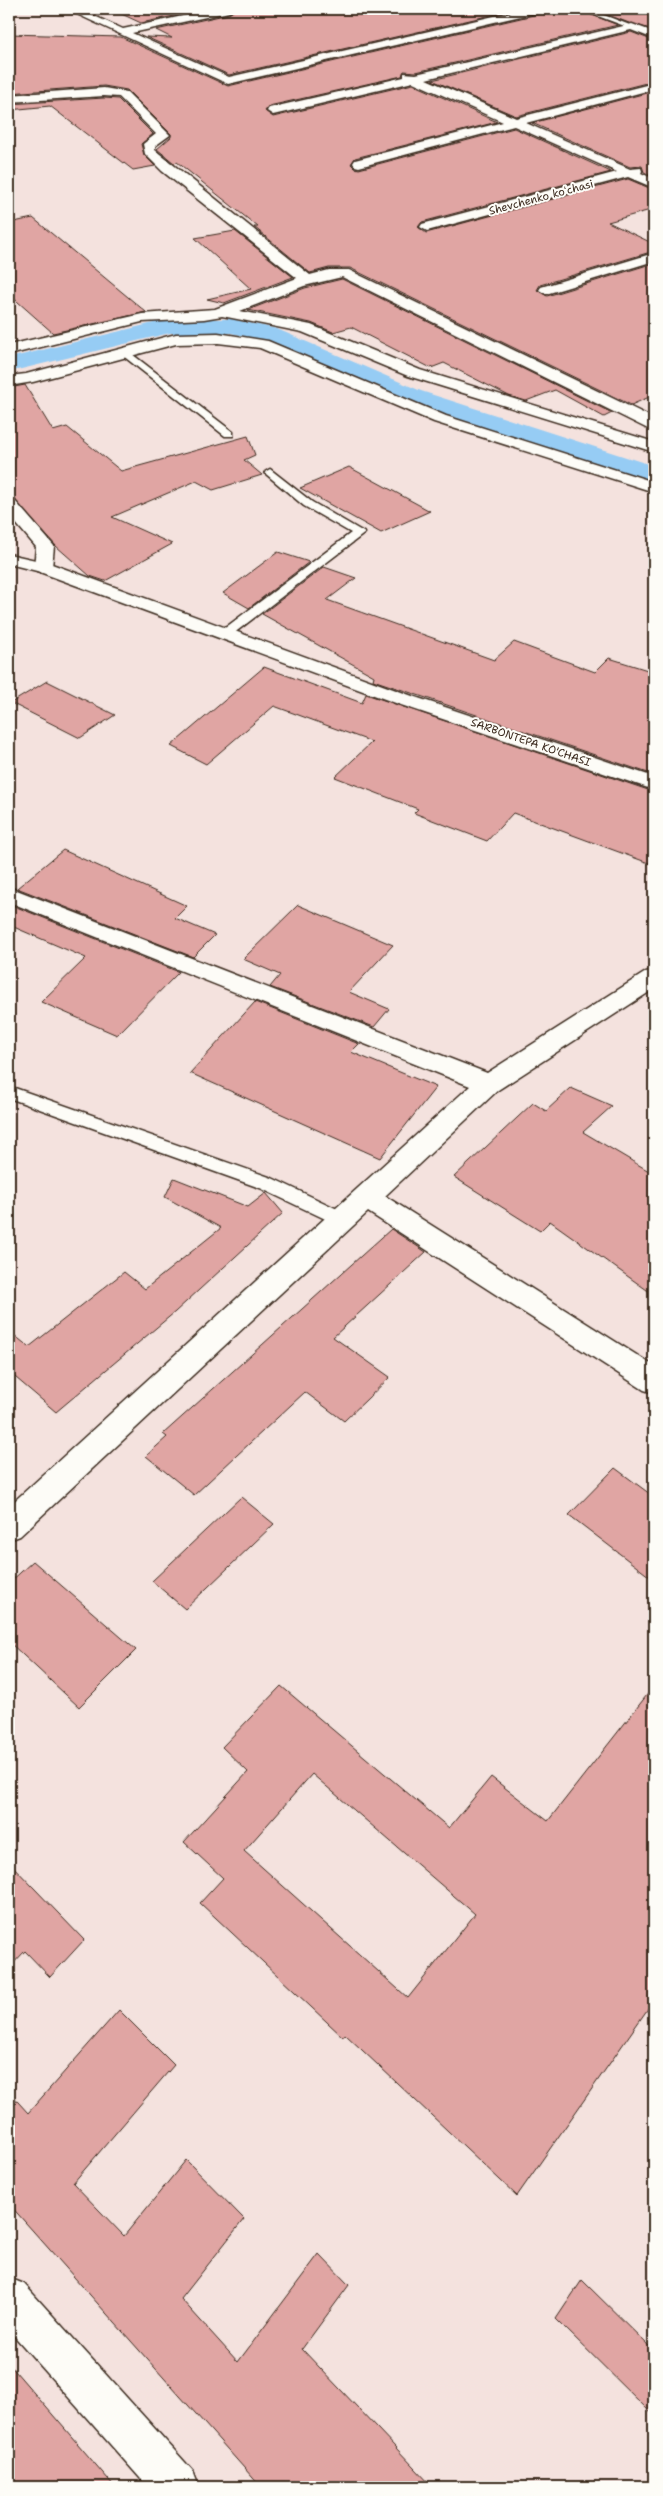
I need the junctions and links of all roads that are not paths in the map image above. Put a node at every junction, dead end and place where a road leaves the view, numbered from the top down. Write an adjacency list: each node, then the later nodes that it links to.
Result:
1 (70, 9): 6 (street)
2 (229, 9): 6 (street)
3 (538, 9): 8 (street)
4 (582, 9): 5 (lane)
5 (632, 27): 7 (street); 11 (street)
6 (122, 32): 8 (street)
7 (654, 36)
8 (353, 52): 9 (street)
9 (370, 60)
10 (396, 70): 11 (street)
11 (413, 78): 14 (street); 15 (street)
12 (654, 86): 15 (street)
13 (9, 99): 22 (street)
14 (273, 110)
15 (514, 122): 16 (street); 18 (street)
16 (359, 163)
17 (646, 168): 18 (street, Shevchenko koʻchasi)
18 (629, 173): 19 (street); 20 (street, Shevchenko koʻchasi)
19 (654, 184)
20 (427, 227)
21 (654, 257): 23 (street)
22 (309, 280): 24 (street); 28 (street)
23 (546, 290)
24 (223, 312): 25 (street); 30 (street)
25 (9, 350)
26 (124, 353): 27 (street); 29 (lane); 32 (street)
27 (9, 381)
28 (654, 428)
29 (229, 434)
30 (654, 447)
31 (270, 472): 36 (lane)
32 (654, 487)
33 (9, 505): 35 (street)
34 (9, 559): 35 (street, SARBONTEPA KO'CHASI)
35 (43, 567): 36 (street, SARBONTEPA KO'CHASI)
36 (225, 634): 37 (street, SARBONTEPA KO'CHASI)
37 (654, 784)
38 (9, 894): 40 (street)
39 (654, 978): 40 (street)
40 (489, 1084): 42 (street)
41 (9, 1092): 43 (lane)
42 (367, 1198): 43 (street); 44 (street)
43 (344, 1220): 45 (street)
44 (654, 1381)
45 (9, 1526)
46 (9, 2299): 47 (street)
47 (177, 2487)

